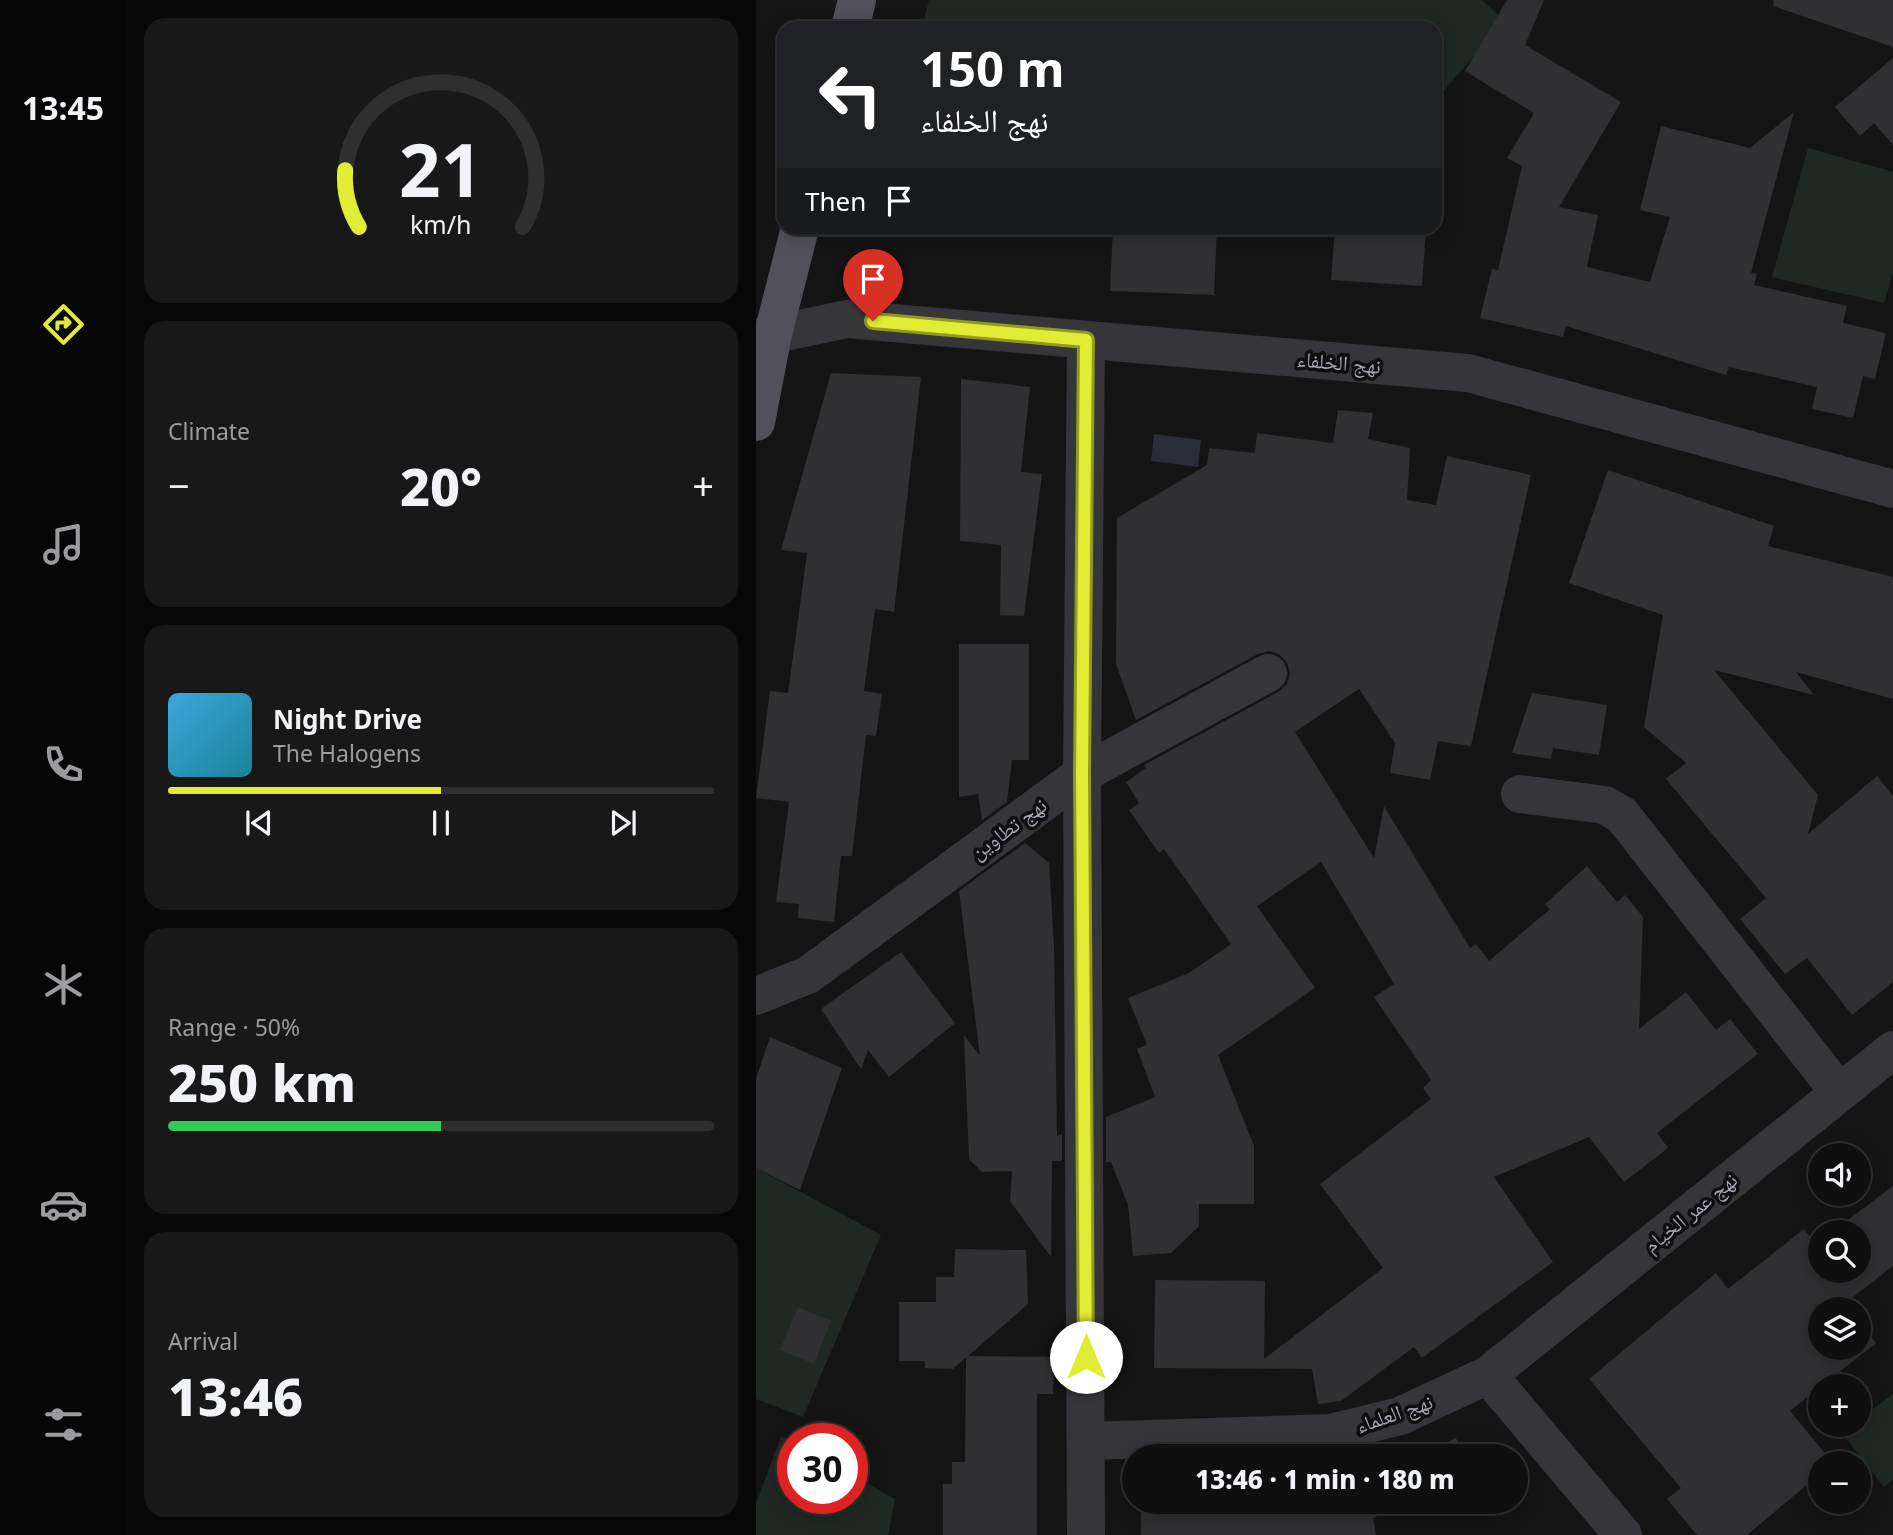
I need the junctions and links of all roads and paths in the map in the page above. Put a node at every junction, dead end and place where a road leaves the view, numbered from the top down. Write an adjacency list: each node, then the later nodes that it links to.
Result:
1 (857, 0): 2 (main road)
2 (852, 21)
3 (798, 235): 4 (main road)
4 (764, 336): 5 (street, نهج الخلفاء); 6 (main road)
5 (1086, 340): 7 (street, نهج الخلفاء); 9 (street)
6 (756, 422)
7 (1893, 489)
8 (1268, 673): 9 (street, نهج تطاوين)
9 (1082, 774): 11 (street, نهج تطاوين); 15 (street)
10 (1520, 794): 13 (street)
11 (756, 996)
12 (1893, 1050): 13 (street, نهج عمر الخيام)
13 (1839, 1092): 14 (street, نهج عمر الخيام)
14 (1488, 1375): 15 (street, نهج العلماء); 17 (street)
15 (1087, 1441): 16 (street)
16 (1086, 1535)
17 (1623, 1535)

